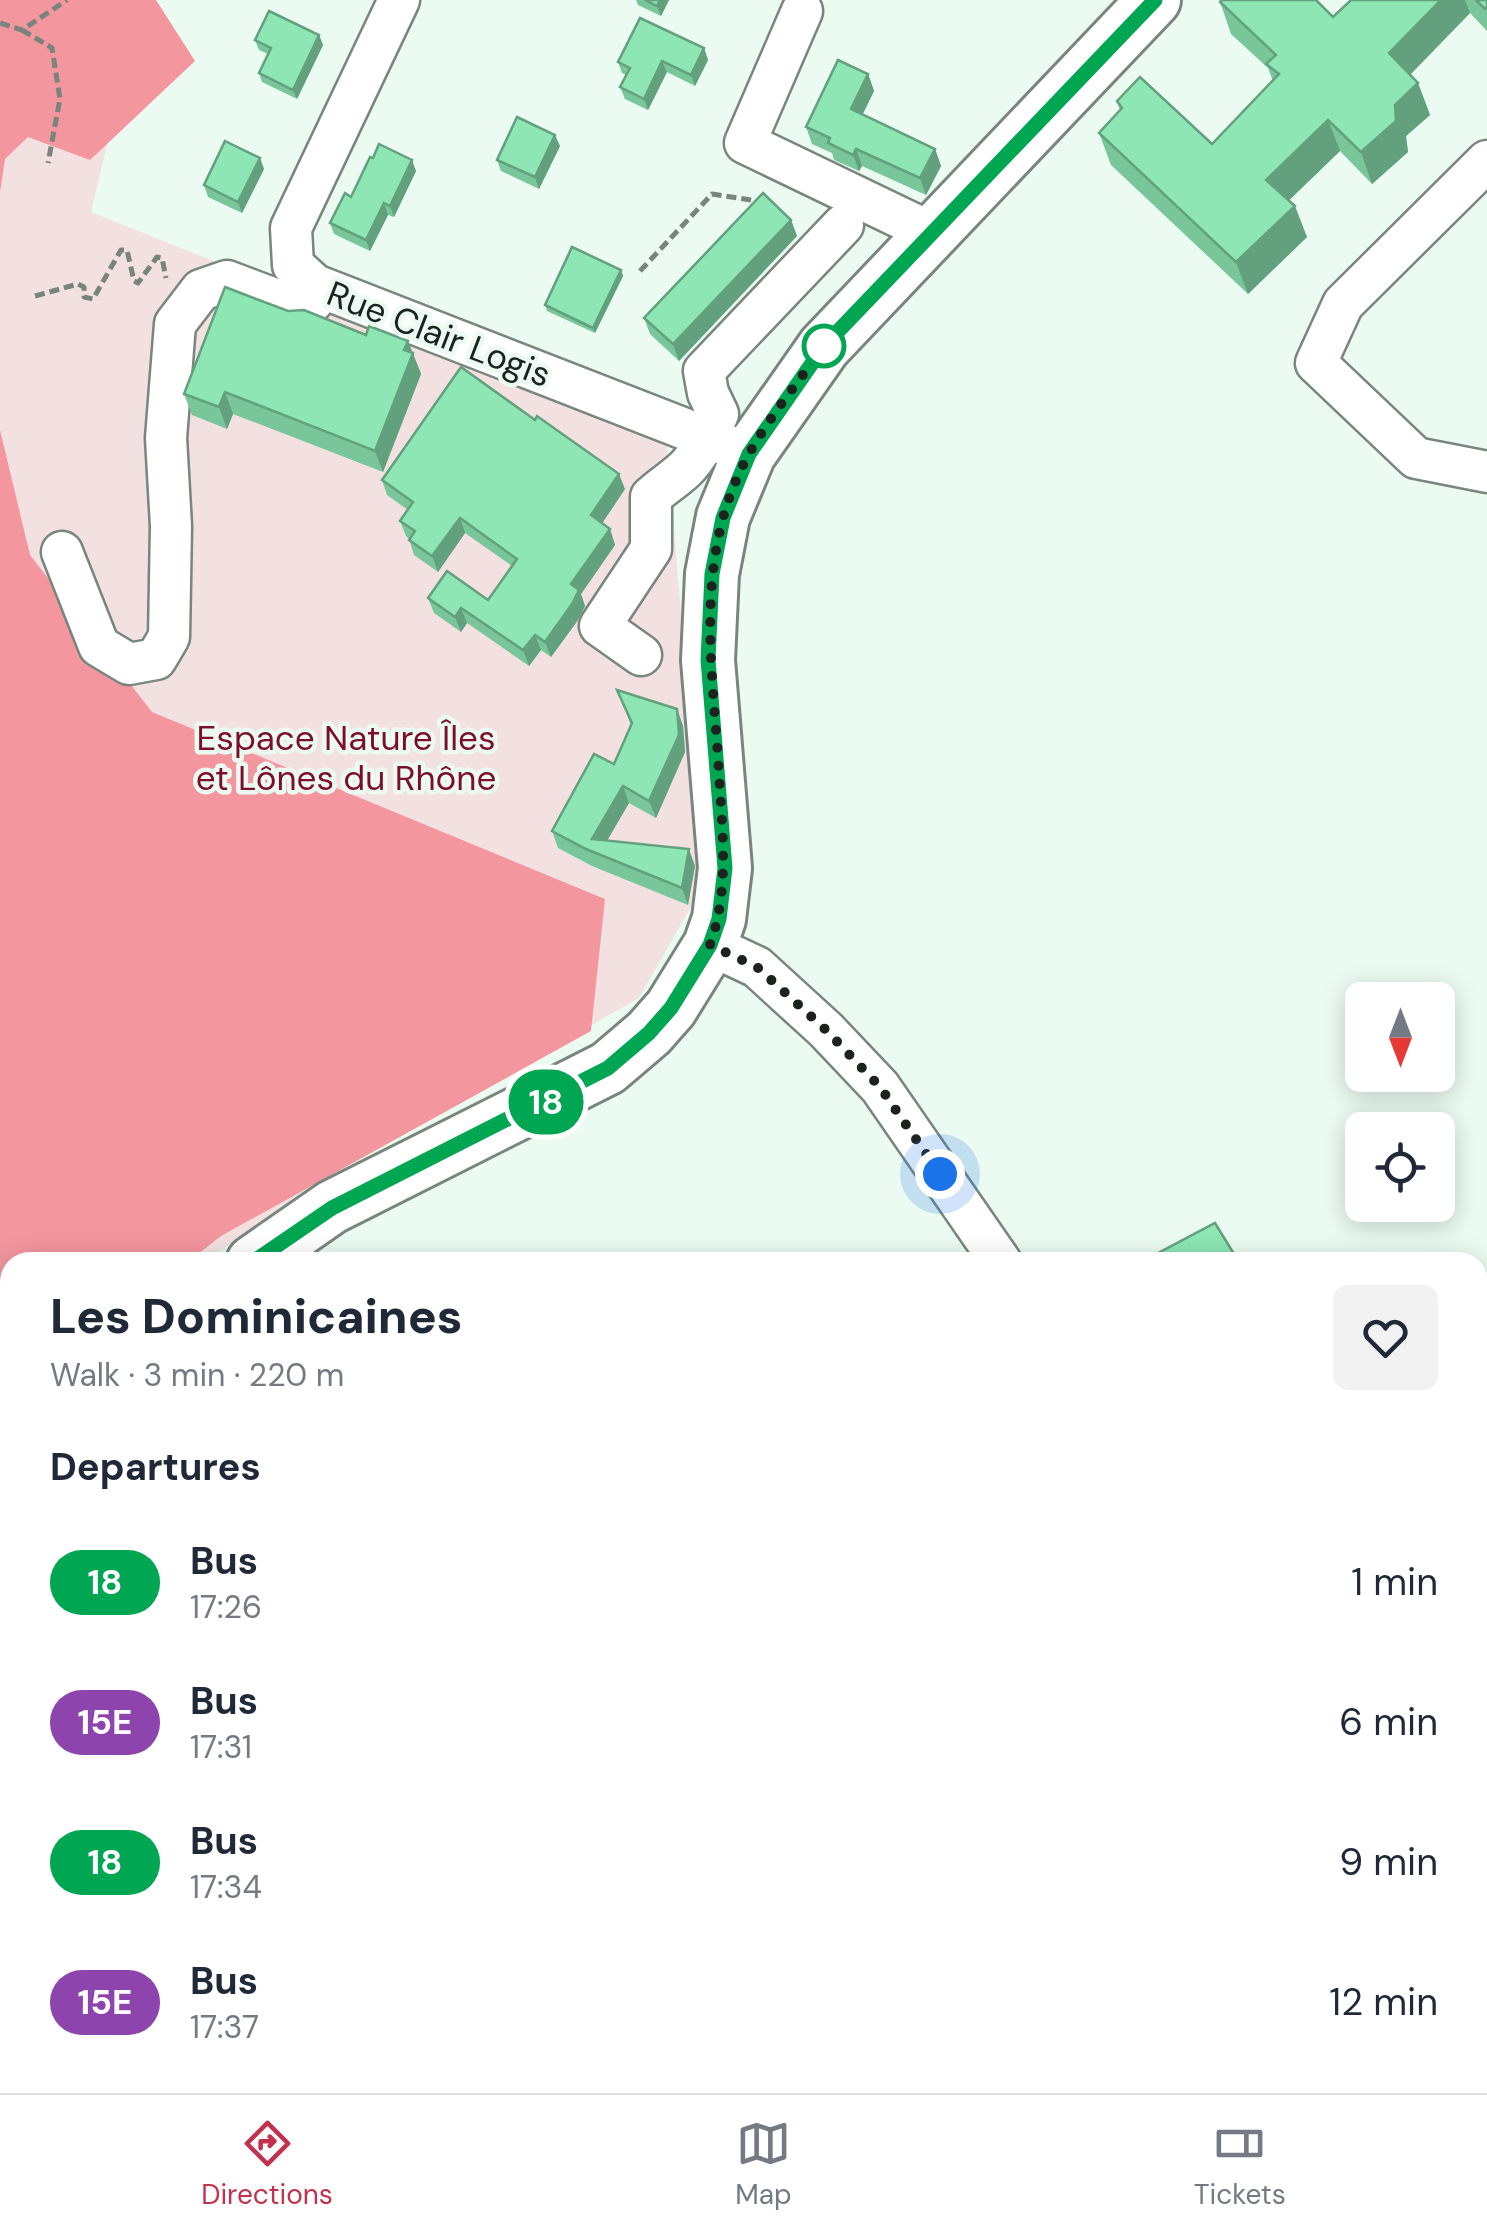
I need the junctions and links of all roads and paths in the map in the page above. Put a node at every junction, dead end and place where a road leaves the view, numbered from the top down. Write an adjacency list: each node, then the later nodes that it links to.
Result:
1 (67, 0): 6 (path)
2 (399, 0): 13 (street, Rue Clair Logis)
3 (1154, 0): 11 (main road)
4 (802, 11): 11 (street)
5 (0, 23): 6 (path)
6 (22, 30): 8 (path)
7 (1487, 160): 17 (street)
8 (48, 163)
9 (770, 204): 12 (path)
10 (844, 225): 16 (street)
11 (930, 232): 16 (main road)
12 (640, 271)
13 (315, 286): 14 (street); 16 (street, Rue Clair Logis)
14 (201, 290): 15 (path); 18 (street)
15 (35, 296)
16 (728, 446): 19 (street); 20 (main road)
17 (1487, 472)
18 (62, 552)
19 (640, 655)
20 (710, 945): 21 (main road); 22 (street)
21 (268, 1252)
22 (994, 1252)

